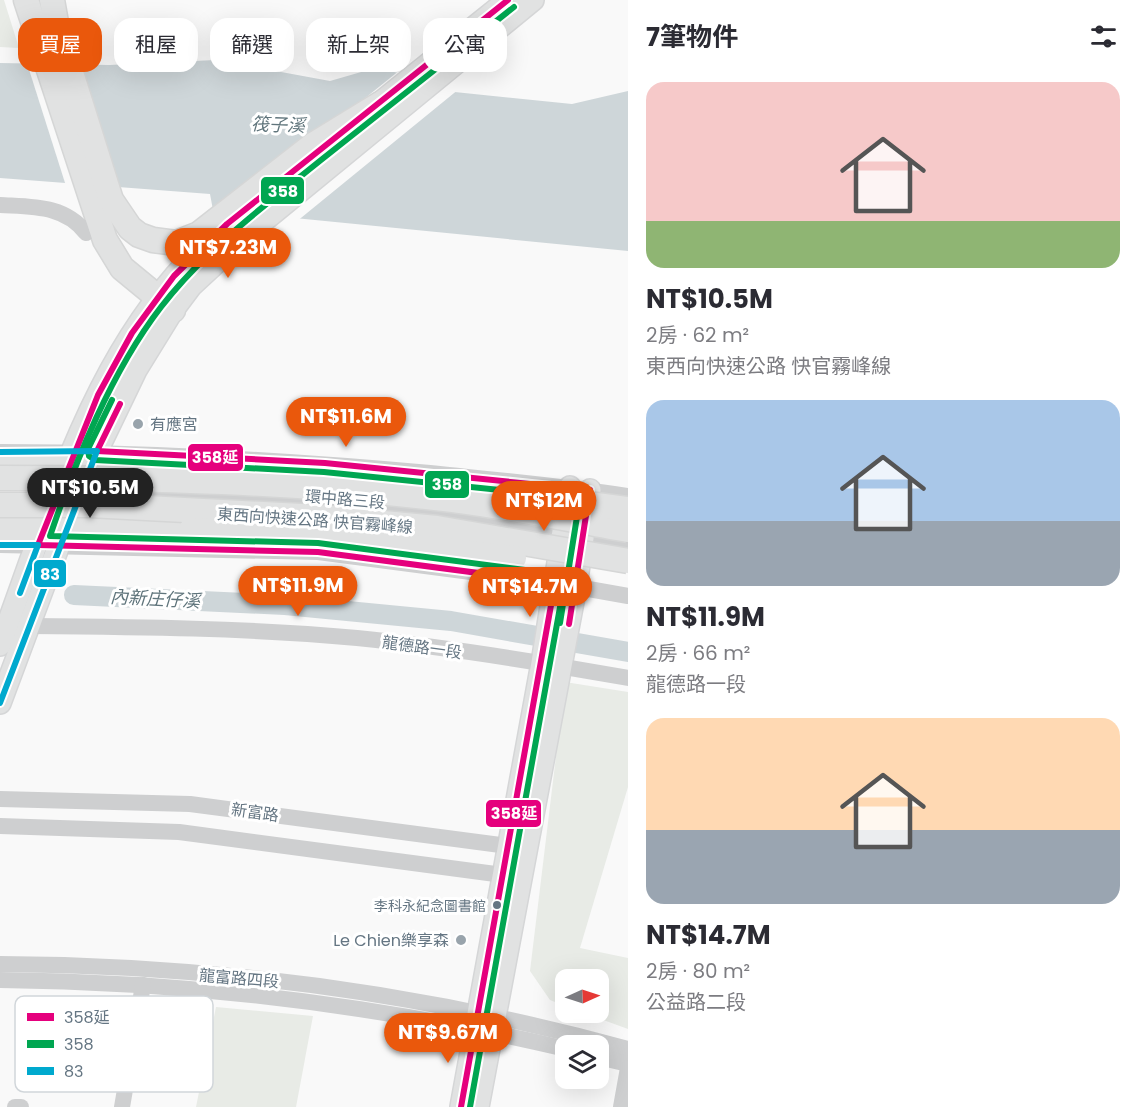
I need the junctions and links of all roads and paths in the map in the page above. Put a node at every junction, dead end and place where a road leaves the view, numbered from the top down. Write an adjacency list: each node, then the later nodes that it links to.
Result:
1 (26, 0): 5 (highway)
2 (52, 0): 6 (highway)
3 (508, 0): 7 (main road)
4 (533, 0): 8 (main road)
5 (36, 18)
6 (53, 18)
7 (496, 18)
8 (503, 18)
9 (60, 72): 14 (highway)
10 (425, 72): 12 (main road)
11 (436, 72): 16 (main road)
12 (380, 104): 15 (highway)
13 (0, 205): 14 (street)
14 (97, 214): 15 (highway); 16 (highway)
15 (219, 225): 16 (main road)
16 (164, 303): 19 (main road)
17 (0, 452): 19 (street)
18 (0, 465): 19 (highway)
19 (79, 471): 21 (street); 22 (street, 環中路三段); 25 (highway, bridge); 29 (main road); 30 (street, 環中路三段)
20 (0, 478): 28 (highway, 東西向快速公路 快官霧峰線, bridge)
21 (0, 486)
22 (580, 489): 23 (street, 環中路三段); 30 (main road)
23 (628, 496)
24 (0, 505): 34 (highway, 東西向快速公路 快官霧峰線, bridge)
25 (628, 508)
26 (0, 511): 29 (street)
27 (0, 528): 29 (highway)
28 (628, 530)
29 (51, 532): 32 (street); 35 (highway, bridge); 36 (street); 38 (main road); 39 (main road)
30 (574, 534): 31 (street, 環中路三段); 33 (street, 環中路三段); 36 (main road)
31 (628, 540)
32 (0, 545)
33 (628, 548)
34 (628, 561)
35 (628, 576)
36 (565, 591): 37 (street); 40 (main road)
37 (628, 596)
38 (29, 626): 40 (street, 龍德路一段); 42 (main road)
39 (2, 633)
40 (554, 656): 41 (street, 龍德路一段); 45 (main road); 51 (main road)
41 (628, 678)
42 (0, 704)
43 (0, 800): 45 (street, 新富路)
44 (0, 826): 46 (street, 新富路)
45 (508, 846): 46 (main road)
46 (502, 875): 51 (main road)
47 (0, 964): 51 (street, 龍富路四段)
48 (0, 980): 49 (street, 龍富路四段)
49 (143, 985): 50 (street); 51 (street, 龍富路四段)
50 (141, 996)
51 (484, 1022): 52 (street); 53 (street); 60 (main road); 61 (main road)
52 (555, 1045)
53 (628, 1049)
54 (609, 1060): 55 (street)
55 (628, 1066): 62 (street)
56 (125, 1092): 59 (street)
57 (15, 1107): 58 (street)
58 (21, 1107)
59 (122, 1107)
60 (460, 1107)
61 (478, 1107)
62 (621, 1107)

